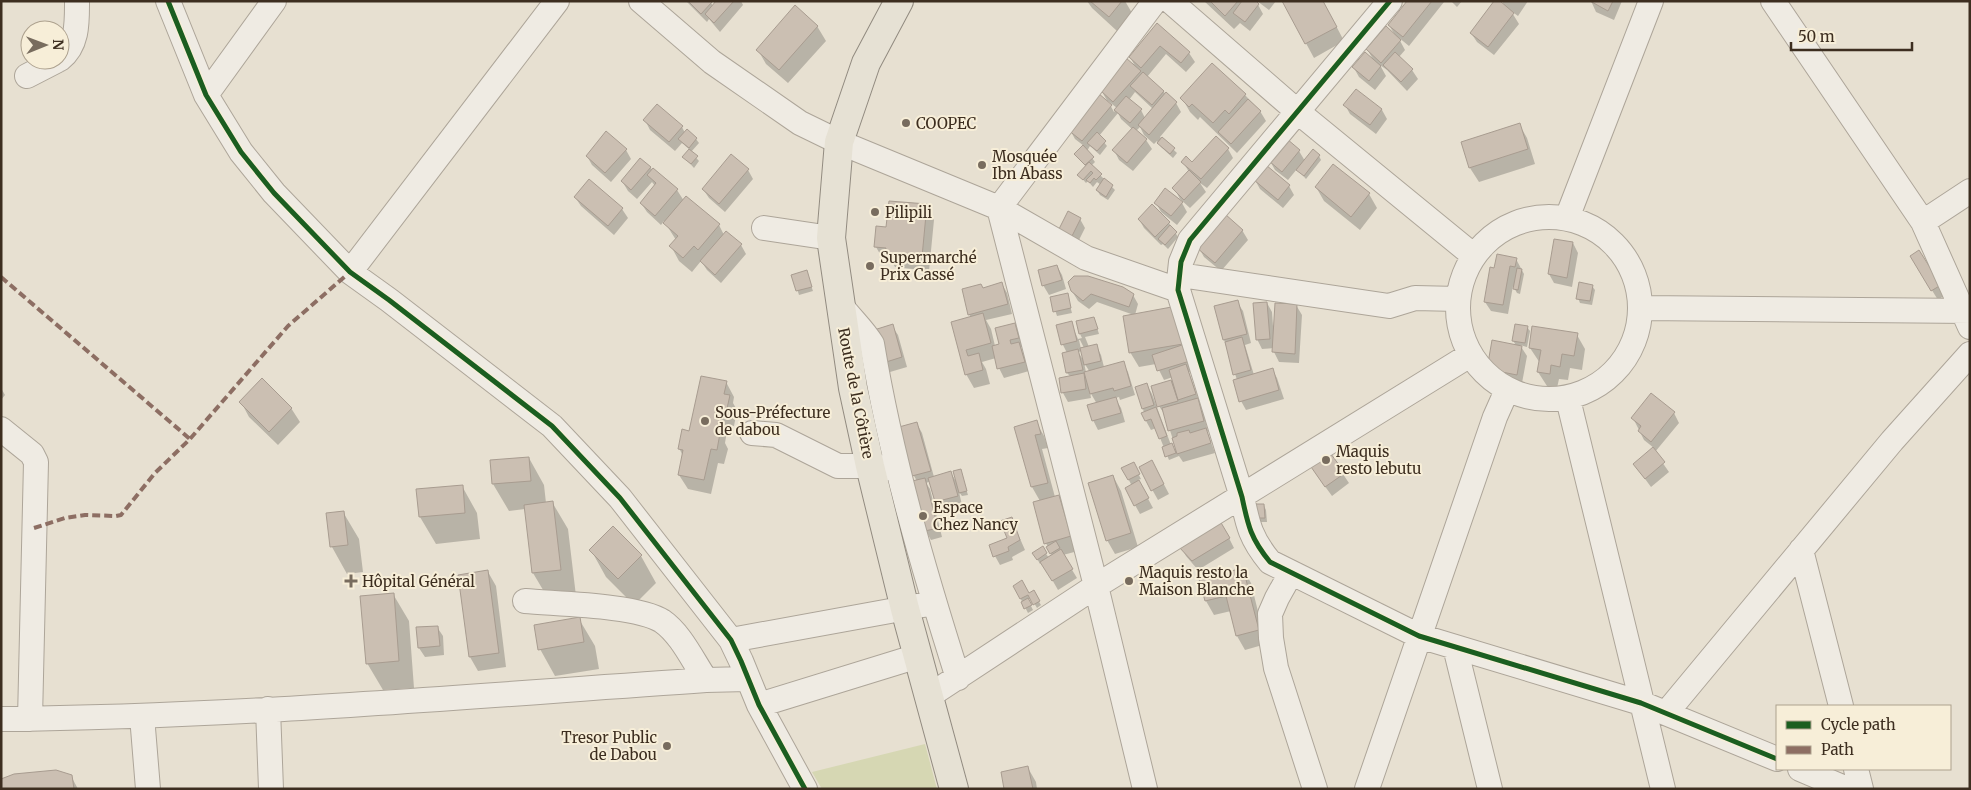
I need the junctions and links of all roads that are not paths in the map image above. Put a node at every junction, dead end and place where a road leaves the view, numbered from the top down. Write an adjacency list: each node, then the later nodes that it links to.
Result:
1 (77, 1): 12 (street)
2 (168, 1): 15 (street)
3 (274, 1): 15 (street)
4 (556, 1): 25 (street)
5 (641, 1): 17 (street)
6 (1155, 1): 19 (street)
7 (1170, 1): 16 (street)
8 (1390, 1): 16 (street)
9 (1652, 1): 20 (street)
10 (1773, 1): 21 (street)
11 (895, 3): 17 (main road, Route de la Côtière)
12 (70, 48)
13 (38, 70): 14 (street)
14 (27, 76)
15 (206, 95): 25 (street)
16 (1298, 112): 24 (street); 26 (street)
17 (839, 142): 19 (street); 23 (main road, Route de la Côtière)
18 (1970, 191): 21 (street)
19 (999, 208): 26 (street); 42 (street)
20 (1566, 218): 24 (street); 28 (street)
21 (1923, 222): 29 (street)
22 (764, 228): 23 (street)
23 (832, 238): 32 (main road, Route de la Côtière)
24 (1474, 256): 27 (street)
25 (350, 272): 47 (street)
26 (1179, 282): 27 (street); 39 (street)
27 (1458, 299): 31 (street)
28 (1641, 308): 29 (street); 34 (street)
29 (1967, 316)
30 (1970, 354): 40 (street)
31 (1470, 355): 33 (street); 39 (street)
32 (866, 386): 37 (main road, Route de la Côtière); 38 (street)
33 (1507, 390): 34 (street); 46 (street)
34 (1568, 399): 54 (street)
35 (1, 429): 61 (street)
36 (752, 433): 37 (street)
37 (870, 466): 38 (street); 45 (main road, Route de la Côtière)
38 (897, 469): 44 (street)
39 (1242, 497): 41 (street); 42 (street)
40 (1802, 550): 56 (street); 58 (street)
41 (1291, 573): 46 (street); 70 (street)
42 (1096, 586): 50 (street); 69 (street)
43 (525, 601): 52 (street)
44 (934, 603): 45 (street); 50 (street)
45 (905, 609): 47 (street); 49 (main road, Route de la Côtière)
46 (1419, 636): 48 (street); 71 (street)
47 (731, 640): 51 (street)
48 (1455, 647): 54 (street); 72 (street)
49 (918, 656): 53 (main road, Route de la Côtière); 55 (street)
50 (958, 678): 53 (street)
51 (747, 679): 52 (street); 55 (street)
52 (706, 680): 57 (street)
53 (929, 696): 68 (main road, Route de la Côtière)
54 (1641, 703): 58 (street); 73 (street)
55 (759, 705): 67 (street)
56 (1841, 705)
57 (268, 709): 59 (street); 66 (street)
58 (1667, 712): 62 (street)
59 (142, 716): 61 (street); 65 (street)
60 (1, 719): 61 (street)
61 (30, 719)
62 (1776, 759)
63 (1802, 770): 74 (street)
64 (1856, 770): 75 (street)
65 (148, 789)
66 (271, 789)
67 (805, 789)
68 (954, 789)
69 (1146, 789)
70 (1315, 789)
71 (1367, 789)
72 (1490, 789)
73 (1663, 789)
74 (1847, 789)
75 (1861, 789)

